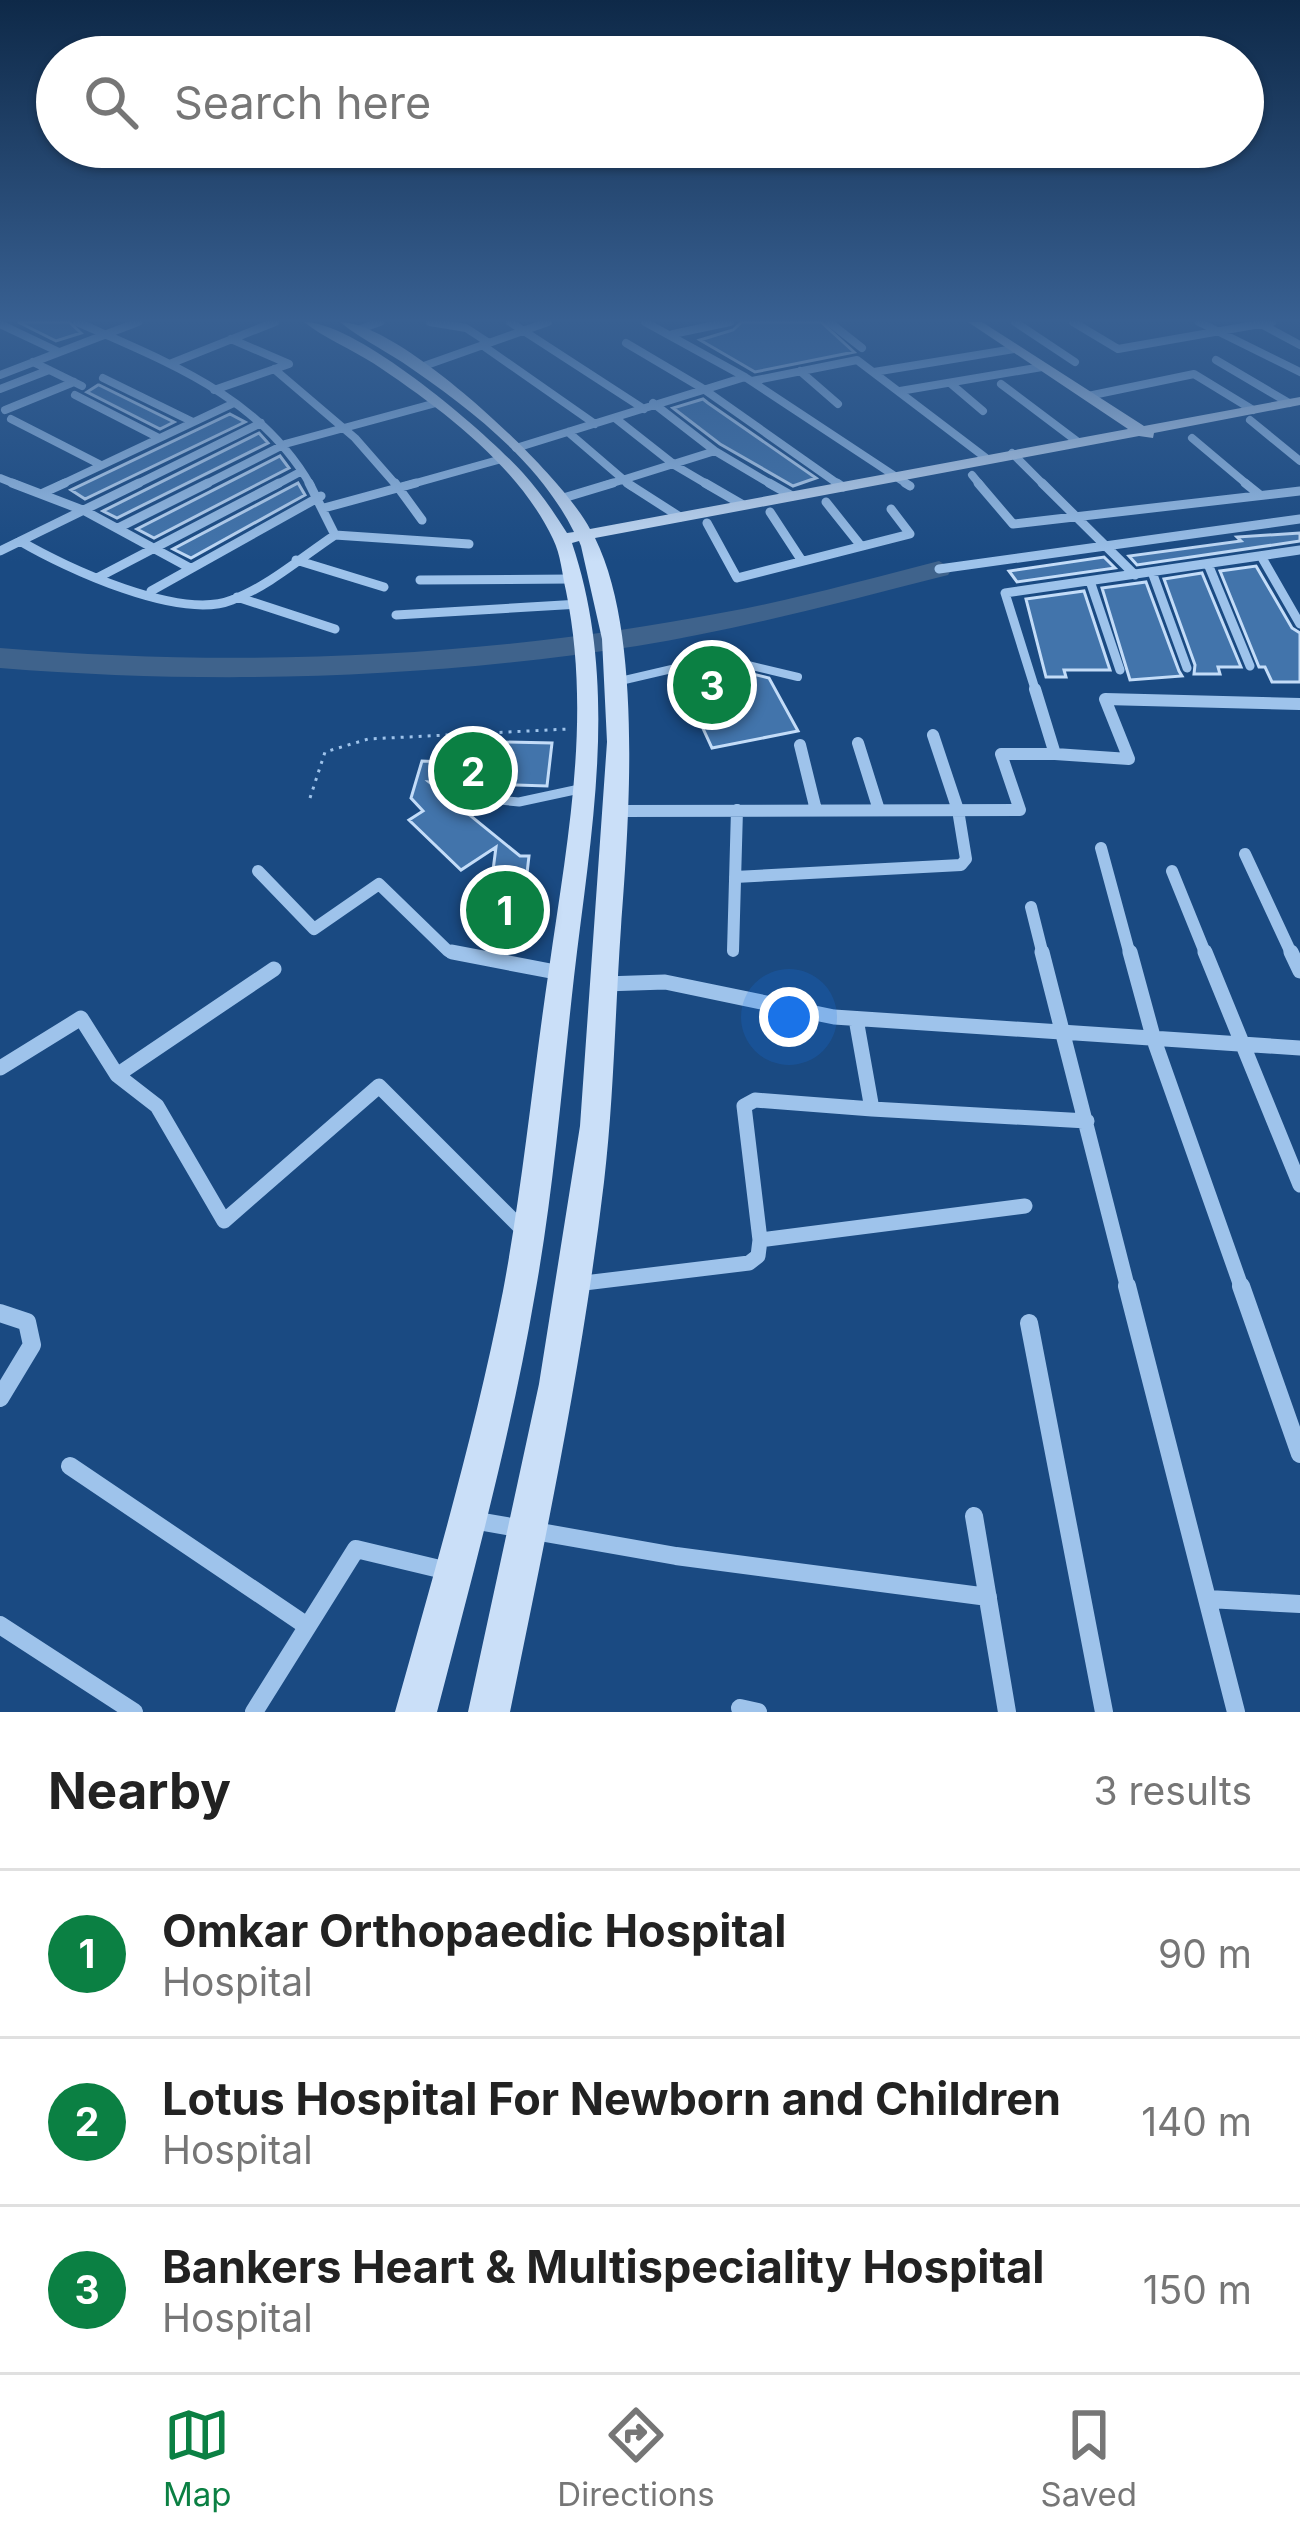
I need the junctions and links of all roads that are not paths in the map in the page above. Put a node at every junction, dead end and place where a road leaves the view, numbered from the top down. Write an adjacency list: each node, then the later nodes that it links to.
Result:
1 (32, 402): 22 (street)
2 (100, 402): 33 (street)
3 (152, 402): 27 (street)
4 (315, 402): 30 (street)
5 (462, 402): 37 (street)
6 (565, 402): 29 (street)
7 (641, 402): 21 (street)
8 (661, 402): 21 (street)
9 (723, 402): 51 (street)
10 (783, 402): 48 (street)
11 (836, 402): 19 (street)
12 (914, 402): 39 (street)
13 (973, 402): 23 (street)
14 (1025, 402): 35 (street)
15 (1097, 402): 32 (street)
16 (1233, 402): 24 (street)
17 (234, 403): 27 (street); 28 (street)
18 (436, 403): 30 (street); 41 (street)
19 (838, 404)
20 (1296, 405): 24 (street)
21 (648, 406): 25 (street); 38 (street)
22 (5, 410)
23 (983, 411)
24 (1251, 415): 32 (street); 42 (street)
25 (614, 418): 29 (street); 44 (street)
26 (11, 419): 43 (street)
27 (194, 422): 33 (street)
28 (261, 423): 36 (street); 61 (street)
29 (595, 424): 31 (street)
30 (348, 428): 36 (street); 50 (street)
31 (568, 432): 37 (street); 49 (street)
32 (1148, 435): 35 (street); 40 (street)
33 (159, 438): 43 (street)
34 (1192, 438): 54 (street)
35 (1078, 442): 40 (street)
36 (285, 444): 45 (street); 68 (street)
37 (516, 448): 56 (street)
38 (715, 451): 44 (street); 55 (street)
39 (986, 458): 40 (street); 48 (street)
40 (1018, 459): 46 (street); 64 (street)
41 (498, 460): 50 (street); 72 (street)
42 (1300, 461)
43 (100, 465): 53 (street)
44 (676, 466): 49 (street); 59 (street)
45 (300, 472): 57 (street); 76 (street)
46 (972, 475): 48 (street); 64 (street)
47 (0, 478): 53 (street)
48 (904, 481): 51 (street); 58 (street)
49 (624, 482): 56 (street); 63 (street)
50 (401, 487): 57 (street); 66 (street)
51 (843, 487): 55 (street)
52 (1300, 491): 54 (street)
53 (43, 493): 61 (street)
54 (1260, 495): 64 (street)
55 (792, 496): 59 (street)
56 (560, 499): 70 (street)
57 (322, 502): 69 (street); 83 (street)
58 (826, 502): 62 (street); 74 (street)
59 (742, 505): 63 (street)
60 (891, 509): 74 (street)
61 (85, 511): 68 (street); 71 (street)
62 (770, 512): 67 (street); 81 (street)
63 (680, 517): 70 (street)
64 (1078, 517): 75 (street)
65 (1300, 519): 75 (street)
66 (422, 520)
67 (707, 524): 70 (street); 81 (street)
68 (118, 529): 76 (street)
69 (335, 535): 73 (street); 80 (street)
70 (586, 540): 72 (street); 99 (street)
71 (20, 541): 77 (street); 87 (street)
72 (563, 543): 88 (street)
73 (469, 544)
74 (862, 546): 81 (street)
75 (1105, 546): 84 (street); 86 (street)
76 (154, 548): 83 (street); 87 (street)
77 (0, 550)
78 (1300, 550): 79 (street)
79 (1262, 556): 82 (street); 96 (street)
80 (296, 560): 91 (street); 93 (street)
81 (802, 561)
82 (1208, 564): 85 (street); 98 (street)
83 (190, 568): 92 (street)
84 (938, 569)
85 (1152, 572): 86 (street); 100 (street)
86 (1135, 574): 90 (street)
87 (97, 578): 92 (street)
88 (572, 579): 89 (street); 94 (street)
89 (420, 580)
90 (1090, 581): 101 (street); 107 (street)
91 (384, 587)
92 (150, 591): 93 (street)
93 (237, 597): 97 (street)
94 (581, 609): 95 (street); 99 (street)
95 (396, 615)
96 (1300, 624)
97 (335, 629)
98 (1250, 667)
99 (604, 668): 102 (lane); 108 (street); 114 (street)
100 (1187, 668)
101 (1120, 670)
102 (798, 677)
103 (1300, 704): 107 (street)
104 (933, 736): 113 (street)
105 (858, 743): 112 (street)
106 (800, 745): 111 (street)
107 (1055, 754): 113 (street)
108 (584, 788): 109 (lane); 124 (street)
109 (489, 800)
110 (736, 810): 111 (street); 114 (street); 119 (street)
111 (816, 810): 112 (street)
112 (879, 810): 113 (street)
113 (958, 810): 119 (street)
114 (614, 811): 125 (street)
115 (1100, 848): 128 (street)
116 (1245, 854): 123 (street)
117 (258, 871): 124 (street)
118 (1172, 871): 129 (street)
119 (735, 877): 121 (street)
120 (1031, 908): 127 (street)
121 (733, 951)
122 (274, 969): 132 (street)
123 (1300, 971)
124 (561, 973): 137 (street)
125 (604, 983): 126 (street); 139 (street)
126 (856, 1019): 127 (street); 133 (street)
127 (1066, 1034): 128 (street); 134 (street)
128 (1154, 1040): 129 (street); 143 (street)
129 (1245, 1045): 130 (street); 135 (street)
130 (1300, 1048)
131 (0, 1068): 132 (street)
132 (116, 1075): 137 (street)
133 (872, 1108): 134 (street); 138 (street)
134 (1088, 1121): 150 (street)
135 (1300, 1185)
136 (1024, 1206): 138 (street)
137 (529, 1236): 146 (street)
138 (760, 1240): 139 (street)
139 (574, 1284): 147 (street)
140 (0, 1313): 142 (street)
141 (1029, 1323): 159 (street)
142 (0, 1398)
143 (1300, 1454)
144 (70, 1466): 153 (street)
145 (974, 1516): 149 (street)
146 (465, 1519): 147 (street); 148 (street)
147 (527, 1531): 149 (street); 157 (street)
148 (453, 1573): 153 (street); 156 (street)
149 (988, 1597): 158 (street)
150 (1208, 1599): 151 (street); 160 (street)
151 (1300, 1604)
152 (0, 1625): 154 (street)
153 (307, 1626): 155 (street)
154 (134, 1712)
155 (254, 1712)
156 (416, 1712)
157 (489, 1712)
158 (1007, 1712)
159 (1104, 1712)
160 (1236, 1712)

